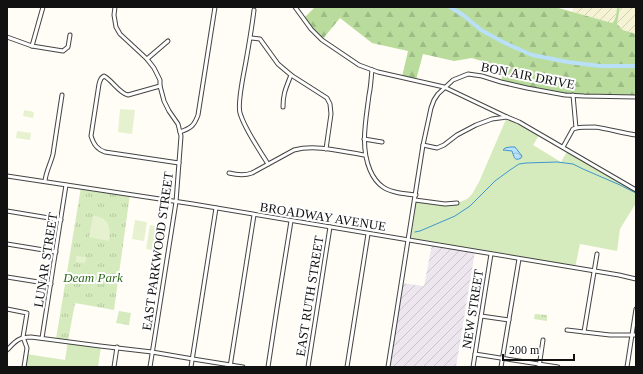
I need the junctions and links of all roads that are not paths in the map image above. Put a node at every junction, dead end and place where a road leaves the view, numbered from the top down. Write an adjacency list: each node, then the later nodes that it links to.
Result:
1 (43, 7): 10 (street)
2 (115, 7): 11 (street, EAST PARKWOOD STREET)
3 (215, 7): 22 (street)
4 (295, 7): 12 (street)
5 (254, 10): 8 (street)
6 (70, 35): 10 (street)
7 (7, 37): 10 (street)
8 (251, 38): 13 (street); 31 (street)
9 (168, 41): 11 (street)
10 (32, 46)
11 (148, 59): 14 (street, EAST PARKWOOD STREET)
12 (372, 70): 15 (street); 24 (street)
13 (291, 75): 19 (street); 28 (street)
14 (160, 86): 22 (street, EAST PARKWOOD STREET); 30 (street)
15 (444, 87): 17 (street, BON AIR DRIVE); 20 (street); 26 (street)
16 (62, 95): 34 (street)
17 (573, 95): 18 (street, BON AIR DRIVE); 21 (street)
18 (636, 96)
19 (283, 107)
20 (507, 117): 26 (street); 27 (street)
21 (576, 128): 23 (street); 27 (street)
22 (180, 132): 30 (street, EAST PARKWOOD STREET)
23 (636, 135)
24 (364, 139): 25 (street); 29 (street)
25 (382, 142)
26 (423, 145): 37 (street)
27 (563, 147): 36 (street)
28 (326, 149): 29 (street); 31 (street)
29 (365, 155): 37 (street)
30 (179, 164): 39 (street, EAST PARKWOOD STREET)
31 (268, 164): 32 (street)
32 (229, 173)
33 (7, 176): 34 (street, BROADWAY AVENUE)
34 (45, 181): 35 (street, BROADWAY AVENUE)
35 (66, 184): 39 (street, BROADWAY AVENUE); 44 (street, LUNAR STREET)
36 (636, 190)
37 (416, 195): 38 (street)
38 (415, 200): 40 (street); 48 (street)
39 (176, 202): 41 (street, BROADWAY AVENUE); 70 (street, EAST PARKWOOD STREET)
40 (457, 203)
41 (216, 208): 43 (street, BROADWAY AVENUE); 72 (street)
42 (7, 211): 44 (street)
43 (254, 215): 45 (street, BROADWAY AVENUE); 74 (street)
44 (61, 220): 50 (street, LUNAR STREET)
45 (291, 221): 46 (street, BROADWAY AVENUE); 81 (street)
46 (330, 227): 47 (street, BROADWAY AVENUE); 82 (street, EAST RUTH STREET)
47 (368, 234): 48 (street, BROADWAY AVENUE); 83 (street)
48 (408, 240): 51 (street, BROADWAY AVENUE); 84 (street)
49 (7, 244): 50 (street)
50 (56, 252): 57 (street, LUNAR STREET)
51 (491, 254): 53 (street, BROADWAY AVENUE); 60 (street, NEW STREET)
52 (597, 254): 54 (street)
53 (519, 259): 54 (street, BROADWAY AVENUE); 61 (street)
54 (594, 272): 56 (street, BROADWAY AVENUE); 63 (street)
55 (7, 277): 57 (street)
56 (636, 279)
57 (51, 284): 66 (street, LUNAR STREET)
58 (7, 309): 65 (street)
59 (636, 309): 64 (street)
60 (481, 316): 61 (street); 71 (street, NEW STREET)
61 (509, 320): 73 (street)
62 (567, 330): 63 (street)
63 (584, 332): 64 (street)
64 (634, 335): 88 (street)
65 (23, 337): 66 (street); 69 (street); 76 (street)
66 (42, 338): 68 (street)
67 (543, 340): 75 (street)
68 (117, 347): 70 (street); 77 (street)
69 (7, 350)
70 (152, 352): 72 (street); 78 (street, EAST PARKWOOD STREET)
71 (475, 354): 73 (street); 85 (street, NEW STREET)
72 (192, 359): 74 (street); 79 (street)
73 (503, 359): 75 (street); 86 (street)
74 (230, 366): 80 (street)
75 (539, 366): 87 (street)
76 (24, 367)
77 (114, 367)
78 (150, 367)
79 (191, 367)
80 (244, 367)
81 (268, 367)
82 (308, 367)
83 (348, 367)
84 (388, 367)
85 (473, 367)
86 (501, 367)
87 (558, 367)
88 (627, 367)

